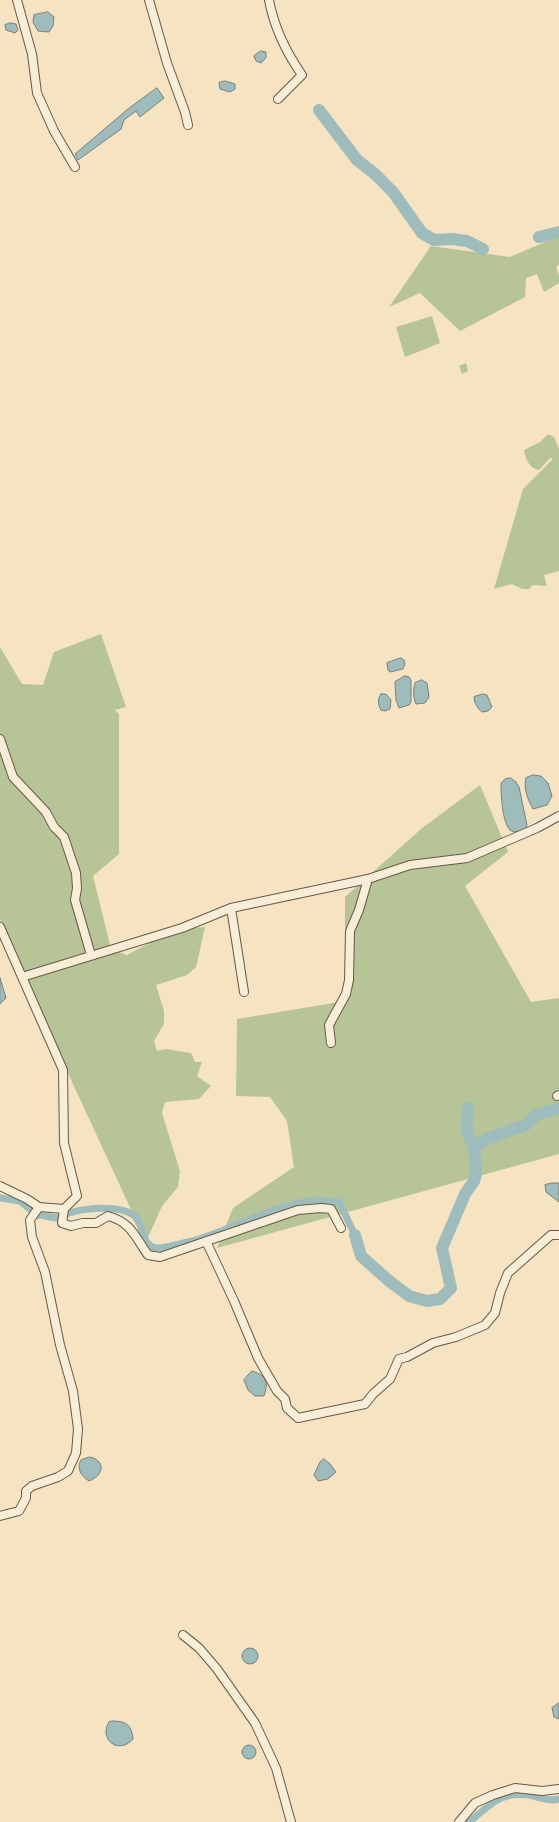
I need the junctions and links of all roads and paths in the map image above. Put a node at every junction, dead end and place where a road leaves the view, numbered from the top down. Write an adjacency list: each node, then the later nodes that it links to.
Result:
1 (17, 0): 6 (street)
2 (149, 0): 5 (street)
3 (268, 0): 4 (street)
4 (278, 99)
5 (188, 125)
6 (75, 167)
7 (0, 739): 12 (street)
8 (559, 816): 9 (street)
9 (368, 879): 10 (street); 15 (street)
10 (231, 908): 12 (street); 14 (street)
11 (0, 927): 13 (street)
12 (91, 955): 13 (street)
13 (22, 977): 18 (street)
14 (244, 992)
15 (331, 1043)
16 (0, 1186): 17 (street)
17 (40, 1207): 18 (street); 22 (street)
18 (64, 1209): 21 (street)
19 (341, 1228): 21 (street)
20 (559, 1235): 21 (street)
21 (206, 1242)
22 (0, 1516)
23 (183, 1635): 25 (street)
24 (559, 1789): 26 (street)
25 (291, 1822)
26 (459, 1822)

